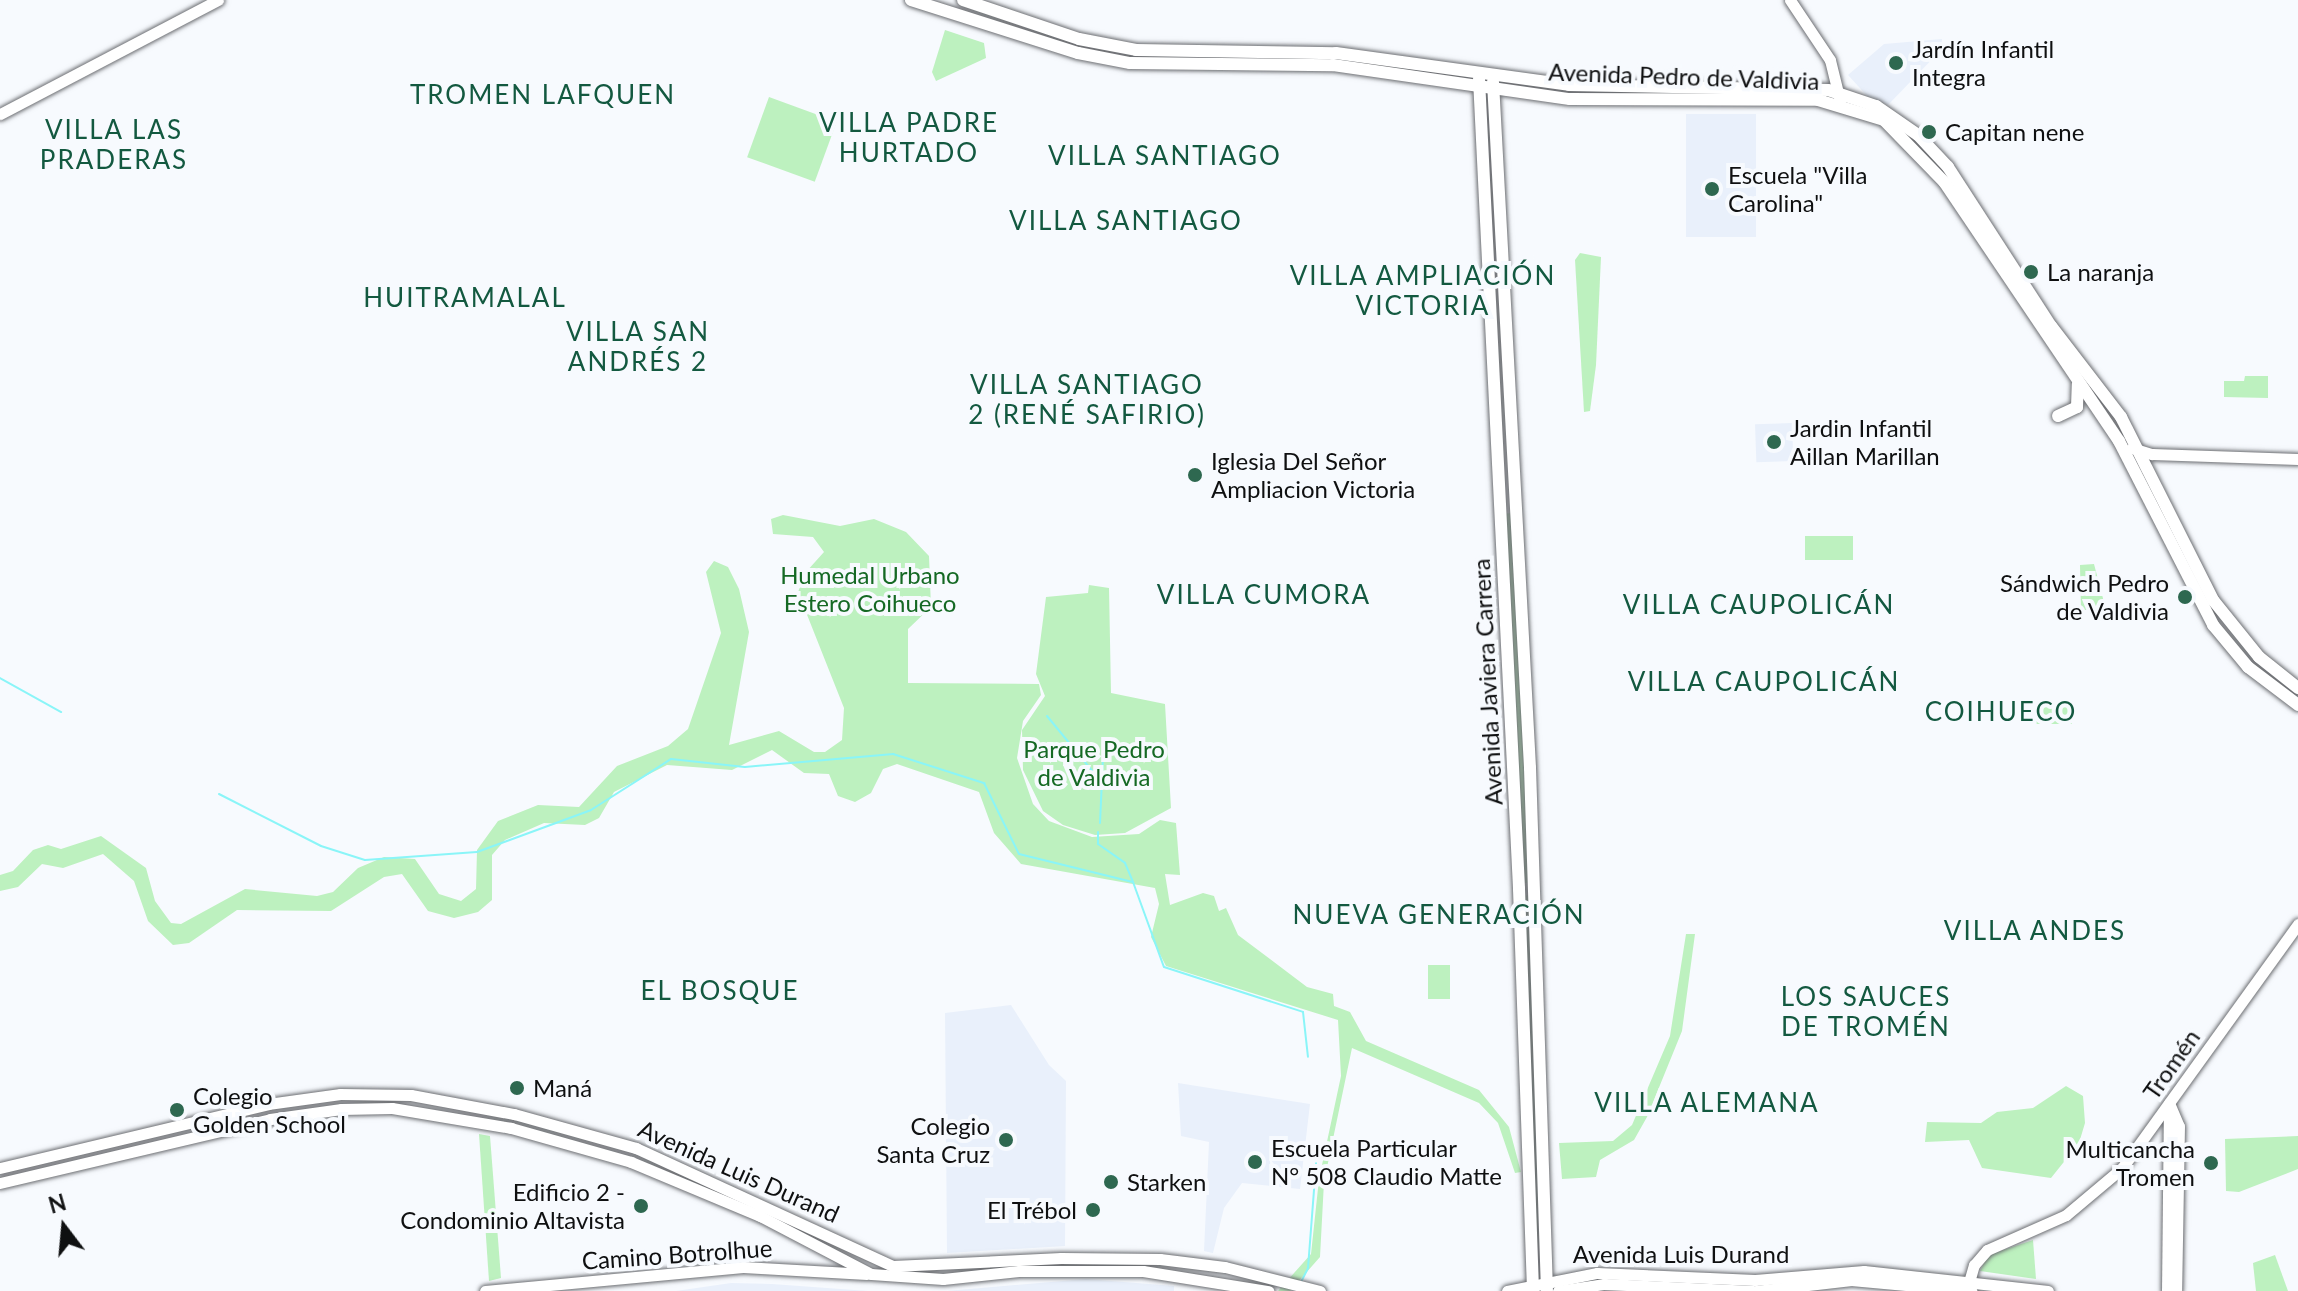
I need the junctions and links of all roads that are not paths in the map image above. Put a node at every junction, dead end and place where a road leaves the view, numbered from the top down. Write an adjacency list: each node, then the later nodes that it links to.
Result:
1 (218, 0): 7 (street)
2 (911, 0): 5 (main road, Avenida Pedro de Valdivia)
3 (963, 0): 5 (main road, Avenida Pedro de Valdivia)
4 (1790, 0): 6 (street)
5 (1486, 80): 6 (main road, Avenida Pedro de Valdivia); 25 (main road, Avenida Javiera Carrera); 26 (main road, Avenida Javiera Carrera)
6 (1840, 98): 8 (main road, Avenida Pedro de Valdivia); 11 (main road, Avenida Pedro de Valdivia)
7 (0, 114)
8 (2075, 377): 9 (main road); 10 (main road, Avenida Pedro de Valdivia)
9 (2058, 416)
10 (2119, 441): 11 (street); 14 (main road, Avenida Pedro de Valdivia)
11 (2137, 450): 12 (street); 13 (main road, Avenida Pedro de Valdivia)
12 (2298, 459)
13 (2298, 688)
14 (2298, 705)
15 (2298, 924): 16 (street, Tromén)
16 (2169, 1103): 24 (street, Tromén); 35 (street); 36 (street)
17 (0, 1168): 19 (street, Avenida Luis Durand)
18 (0, 1183): 21 (street, Avenida Luis Durand)
19 (1061, 1258): 20 (street); 27 (street, Avenida Luis Durand)
20 (1049, 1270): 21 (street, Avenida Luis Durand); 30 (street, Avenida Luis Durand)
21 (871, 1274): 29 (street, Camino Botrolhue)
22 (1808, 1275): 23 (street); 24 (street, Avenida Luis Durand); 25 (street, Avenida Luis Durand); 28 (street)
23 (1824, 1283): 24 (street, Avenida Luis Durand); 28 (street, Avenida Luis Durand)
24 (1972, 1285): 34 (street, Avenida Luis Durand)
25 (1547, 1286): 26 (street, Avenida Luis Durand)
26 (1533, 1288): 31 (street, Avenida Luis Durand)
27 (1315, 1290)
28 (1786, 1290): 33 (street, Avenida Luis Durand)
29 (485, 1291)
30 (1267, 1291)
31 (1507, 1291)
32 (1558, 1291): 33 (street, Avenida Luis Durand)
33 (1755, 1291)
34 (2048, 1291)
35 (2167, 1291)
36 (2176, 1291)

